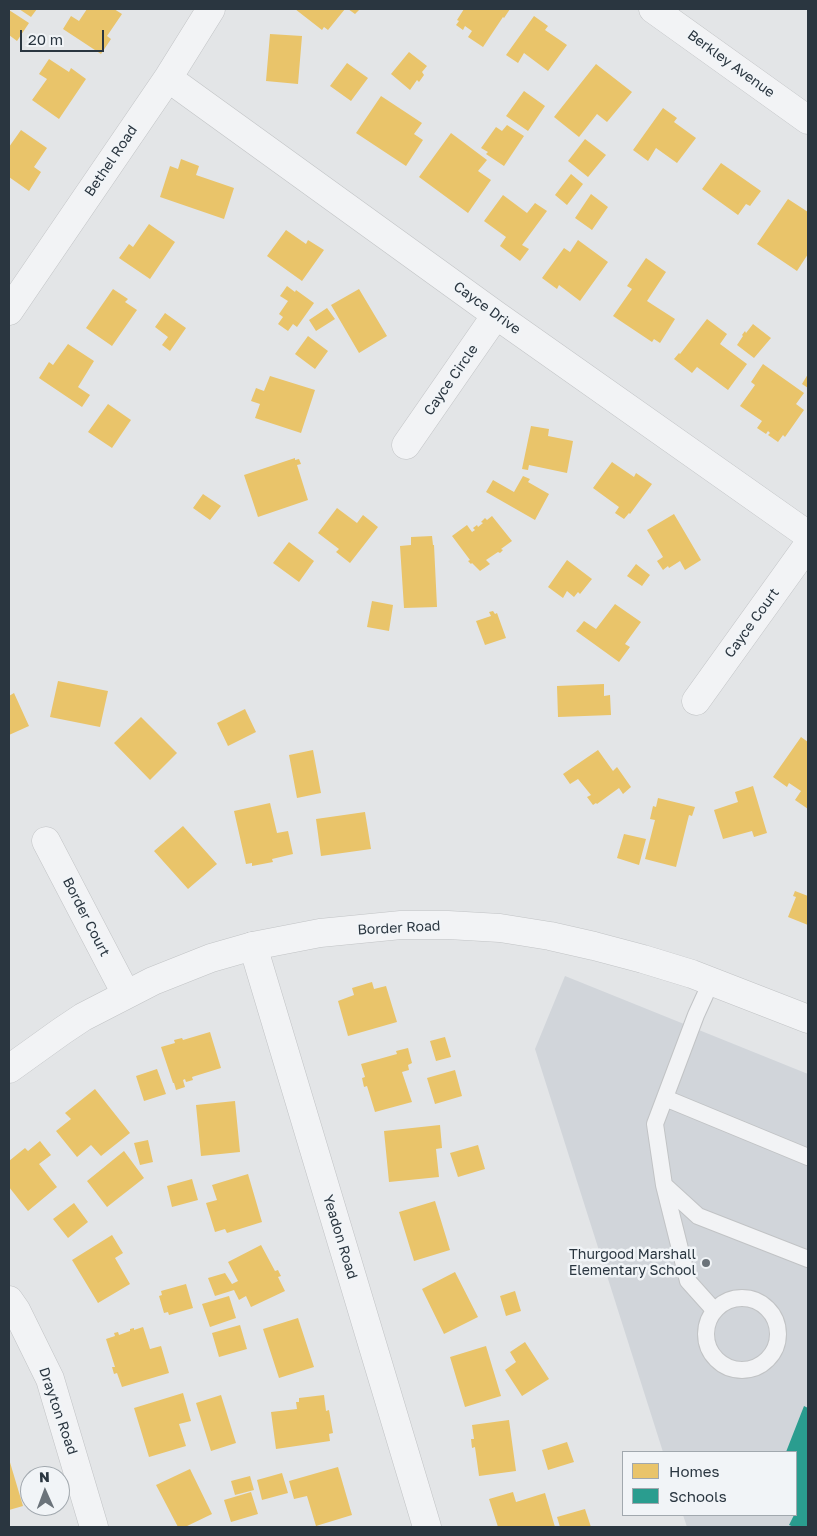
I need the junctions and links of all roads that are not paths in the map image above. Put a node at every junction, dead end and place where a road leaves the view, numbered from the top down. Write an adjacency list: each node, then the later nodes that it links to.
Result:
1 (211, 9): 3 (street, Bethel Road)
2 (653, 9): 4 (street, Berkley Avenue)
3 (168, 78): 5 (street, Bethel Road); 6 (street, Cayce Drive)
4 (808, 120)
5 (9, 311)
6 (496, 315): 7 (street, Cayce Circle); 8 (street, Cayce Drive)
7 (406, 445)
8 (808, 535)
9 (808, 545): 10 (street, Cayce Court)
10 (696, 701)
11 (46, 841): 14 (street, Border Court)
12 (253, 946): 13 (street, Border Road); 14 (street, Border Road); 24 (street, Yeadon Road)
13 (711, 982): 15 (street, Border Road); 17 (lane)
14 (126, 994): 16 (street, Border Road)
15 (808, 1019)
16 (9, 1069)
17 (665, 1098): 18 (lane); 19 (lane)
18 (808, 1157)
19 (664, 1185): 20 (lane); 22 (lane)
20 (808, 1259)
21 (9, 1300): 23 (street, Drayton Road)
22 (714, 1310): 22 (lane)
23 (94, 1527)
24 (427, 1527)

